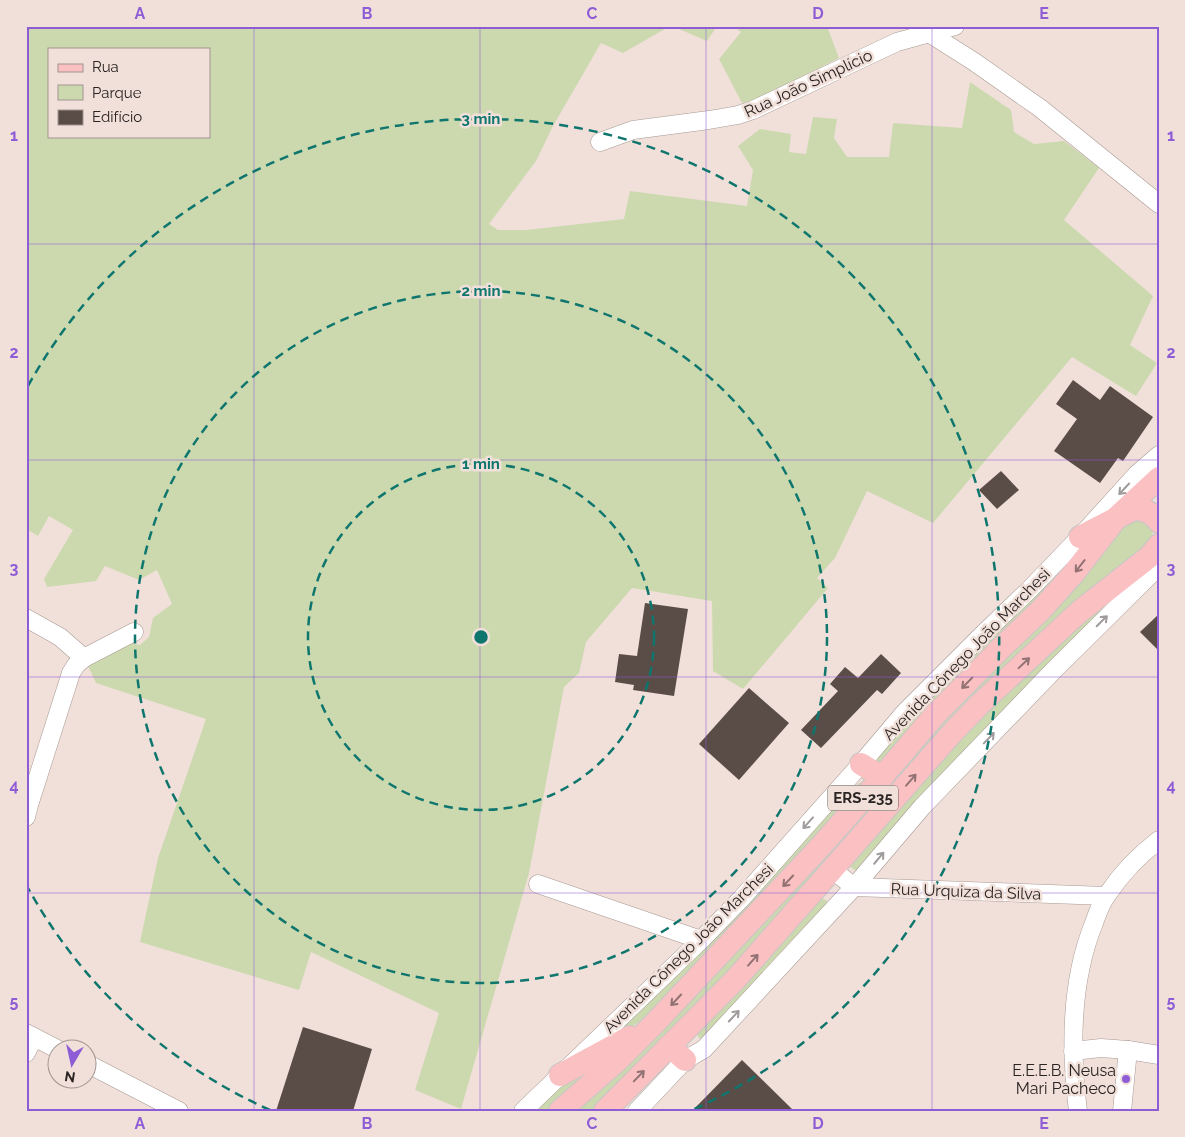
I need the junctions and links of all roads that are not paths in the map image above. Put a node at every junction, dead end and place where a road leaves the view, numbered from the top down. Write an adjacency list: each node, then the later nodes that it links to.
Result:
1 (955, 26): 2 (street, Rua João Simplício)
2 (924, 30): 3 (street, Rua João Simplício); 4 (street)
3 (600, 142)
4 (1159, 204)
5 (1159, 455): 9 (street, Avenida Cônego João Marchesi, one-way to 9)
6 (1159, 478): 7 (main road, Avenida Cônego João Marchesi / ERS-235)
7 (1118, 516): 8 (main road); 9 (main road); 16 (main road, Avenida Cônego João Marchesi / ERS-235, one-way to 16)
8 (1159, 522)
9 (1080, 537): 15 (street, Avenida Cônego João Marchesi)
10 (1159, 545): 19 (main road, ERS-235, one-way to 10)
11 (1159, 566): 21 (street, one-way to 11)
12 (26, 618): 14 (street)
13 (134, 632): 14 (street)
14 (84, 658): 17 (street)
15 (861, 764): 16 (main road); 23 (street, Avenida Cônego João Marchesi, one-way to 23)
16 (882, 777): 24 (main road, Avenida Cônego João Marchesi / ERS-235, one-way to 24)
17 (26, 817)
18 (1159, 840): 22 (street)
19 (833, 870): 21 (street); 30 (main road, ERS-235, one-way to 19)
20 (538, 884): 23 (street)
21 (854, 887): 22 (street, Rua Urquiza da Silva); 30 (street, one-way to 21)
22 (1106, 896): 28 (street)
23 (701, 940): 33 (street, Avenida Cônego João Marchesi)
24 (652, 1025): 33 (main road); 36 (main road, Avenida Cônego João Marchesi / ERS-235)
25 (30, 1035): 26 (street); 29 (street)
26 (48, 1044)
27 (1128, 1050): 28 (street); 31 (street); 40 (street)
28 (1073, 1051): 39 (street)
29 (26, 1053)
30 (677, 1053): 37 (main road, ERS-235, one-way to 30); 38 (street)
31 (1159, 1055)
32 (98, 1069): 34 (street)
33 (560, 1075): 35 (street, Avenida Cônego João Marchesi)
34 (179, 1111)
35 (523, 1111)
36 (560, 1111)
37 (605, 1111)
38 (637, 1111)
39 (1078, 1111)
40 (1122, 1111)

